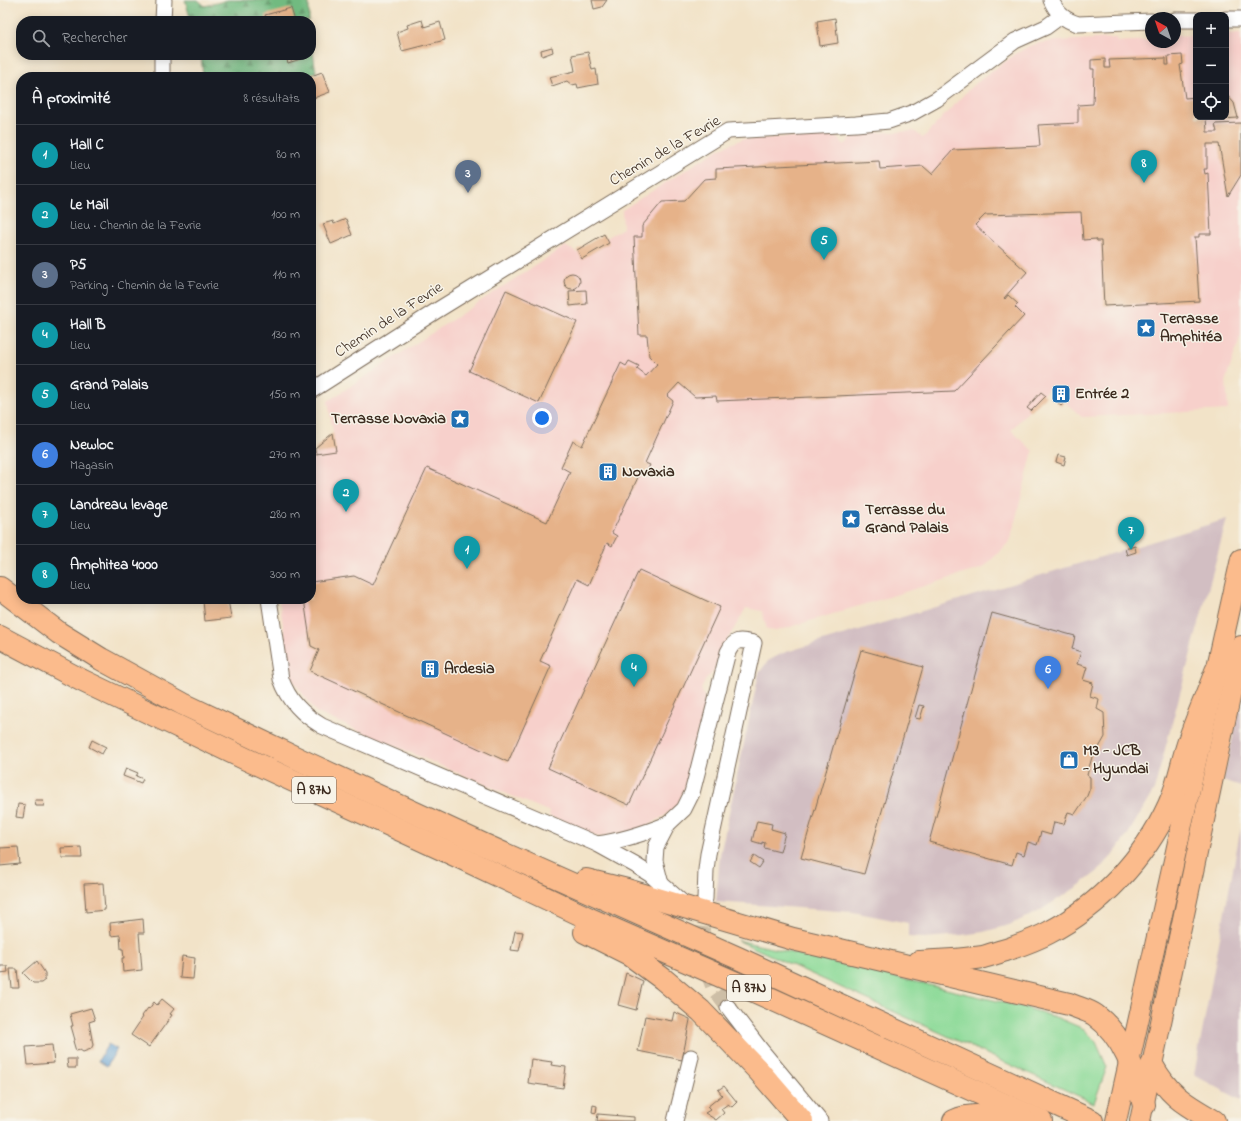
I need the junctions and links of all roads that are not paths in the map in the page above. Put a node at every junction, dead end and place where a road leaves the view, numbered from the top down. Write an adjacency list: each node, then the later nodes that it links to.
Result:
1 (164, 0): 3 (street)
2 (1051, 0): 4 (street)
3 (163, 16)
4 (1061, 16): 9 (street); 12 (street, Chemin de la Fevrie)
5 (1229, 19): 6 (street)
6 (1241, 19)
7 (1181, 20): 8 (street)
8 (1193, 20)
9 (1145, 21)
10 (162, 60): 11 (street)
11 (162, 72)
12 (316, 388)
13 (1241, 558): 21 (main road)
14 (0, 588): 15 (highway, A 87N)
15 (16, 600)
16 (21, 604): 26 (highway, A 87N)
17 (270, 604): 24 (street)
18 (0, 636): 22 (highway)
19 (1241, 646): 33 (main road)
20 (0, 653): 22 (highway, A 87N)
21 (1216, 671): 29 (highway); 32 (main road)
22 (81, 680): 25 (highway, A 87N)
23 (668, 824): 24 (street); 27 (street); 28 (street)
24 (597, 844): 27 (street)
25 (457, 856): 37 (highway); 41 (highway, A 87N)
26 (536, 868): 28 (highway); 35 (highway, A 87N)
27 (661, 884): 28 (street)
28 (697, 904): 29 (highway)
29 (895, 963): 32 (highway)
30 (728, 1007): 38 (street)
31 (691, 1057): 36 (street)
32 (1129, 1060): 34 (highway); 42 (main road)
33 (1152, 1066): 34 (main road); 43 (highway)
34 (1142, 1113)
35 (1083, 1117)
36 (675, 1121)
37 (802, 1121)
38 (820, 1121)
39 (954, 1121): 40 (highway)
40 (1024, 1121)
41 (1041, 1121)
42 (1116, 1121)
43 (1214, 1121)

